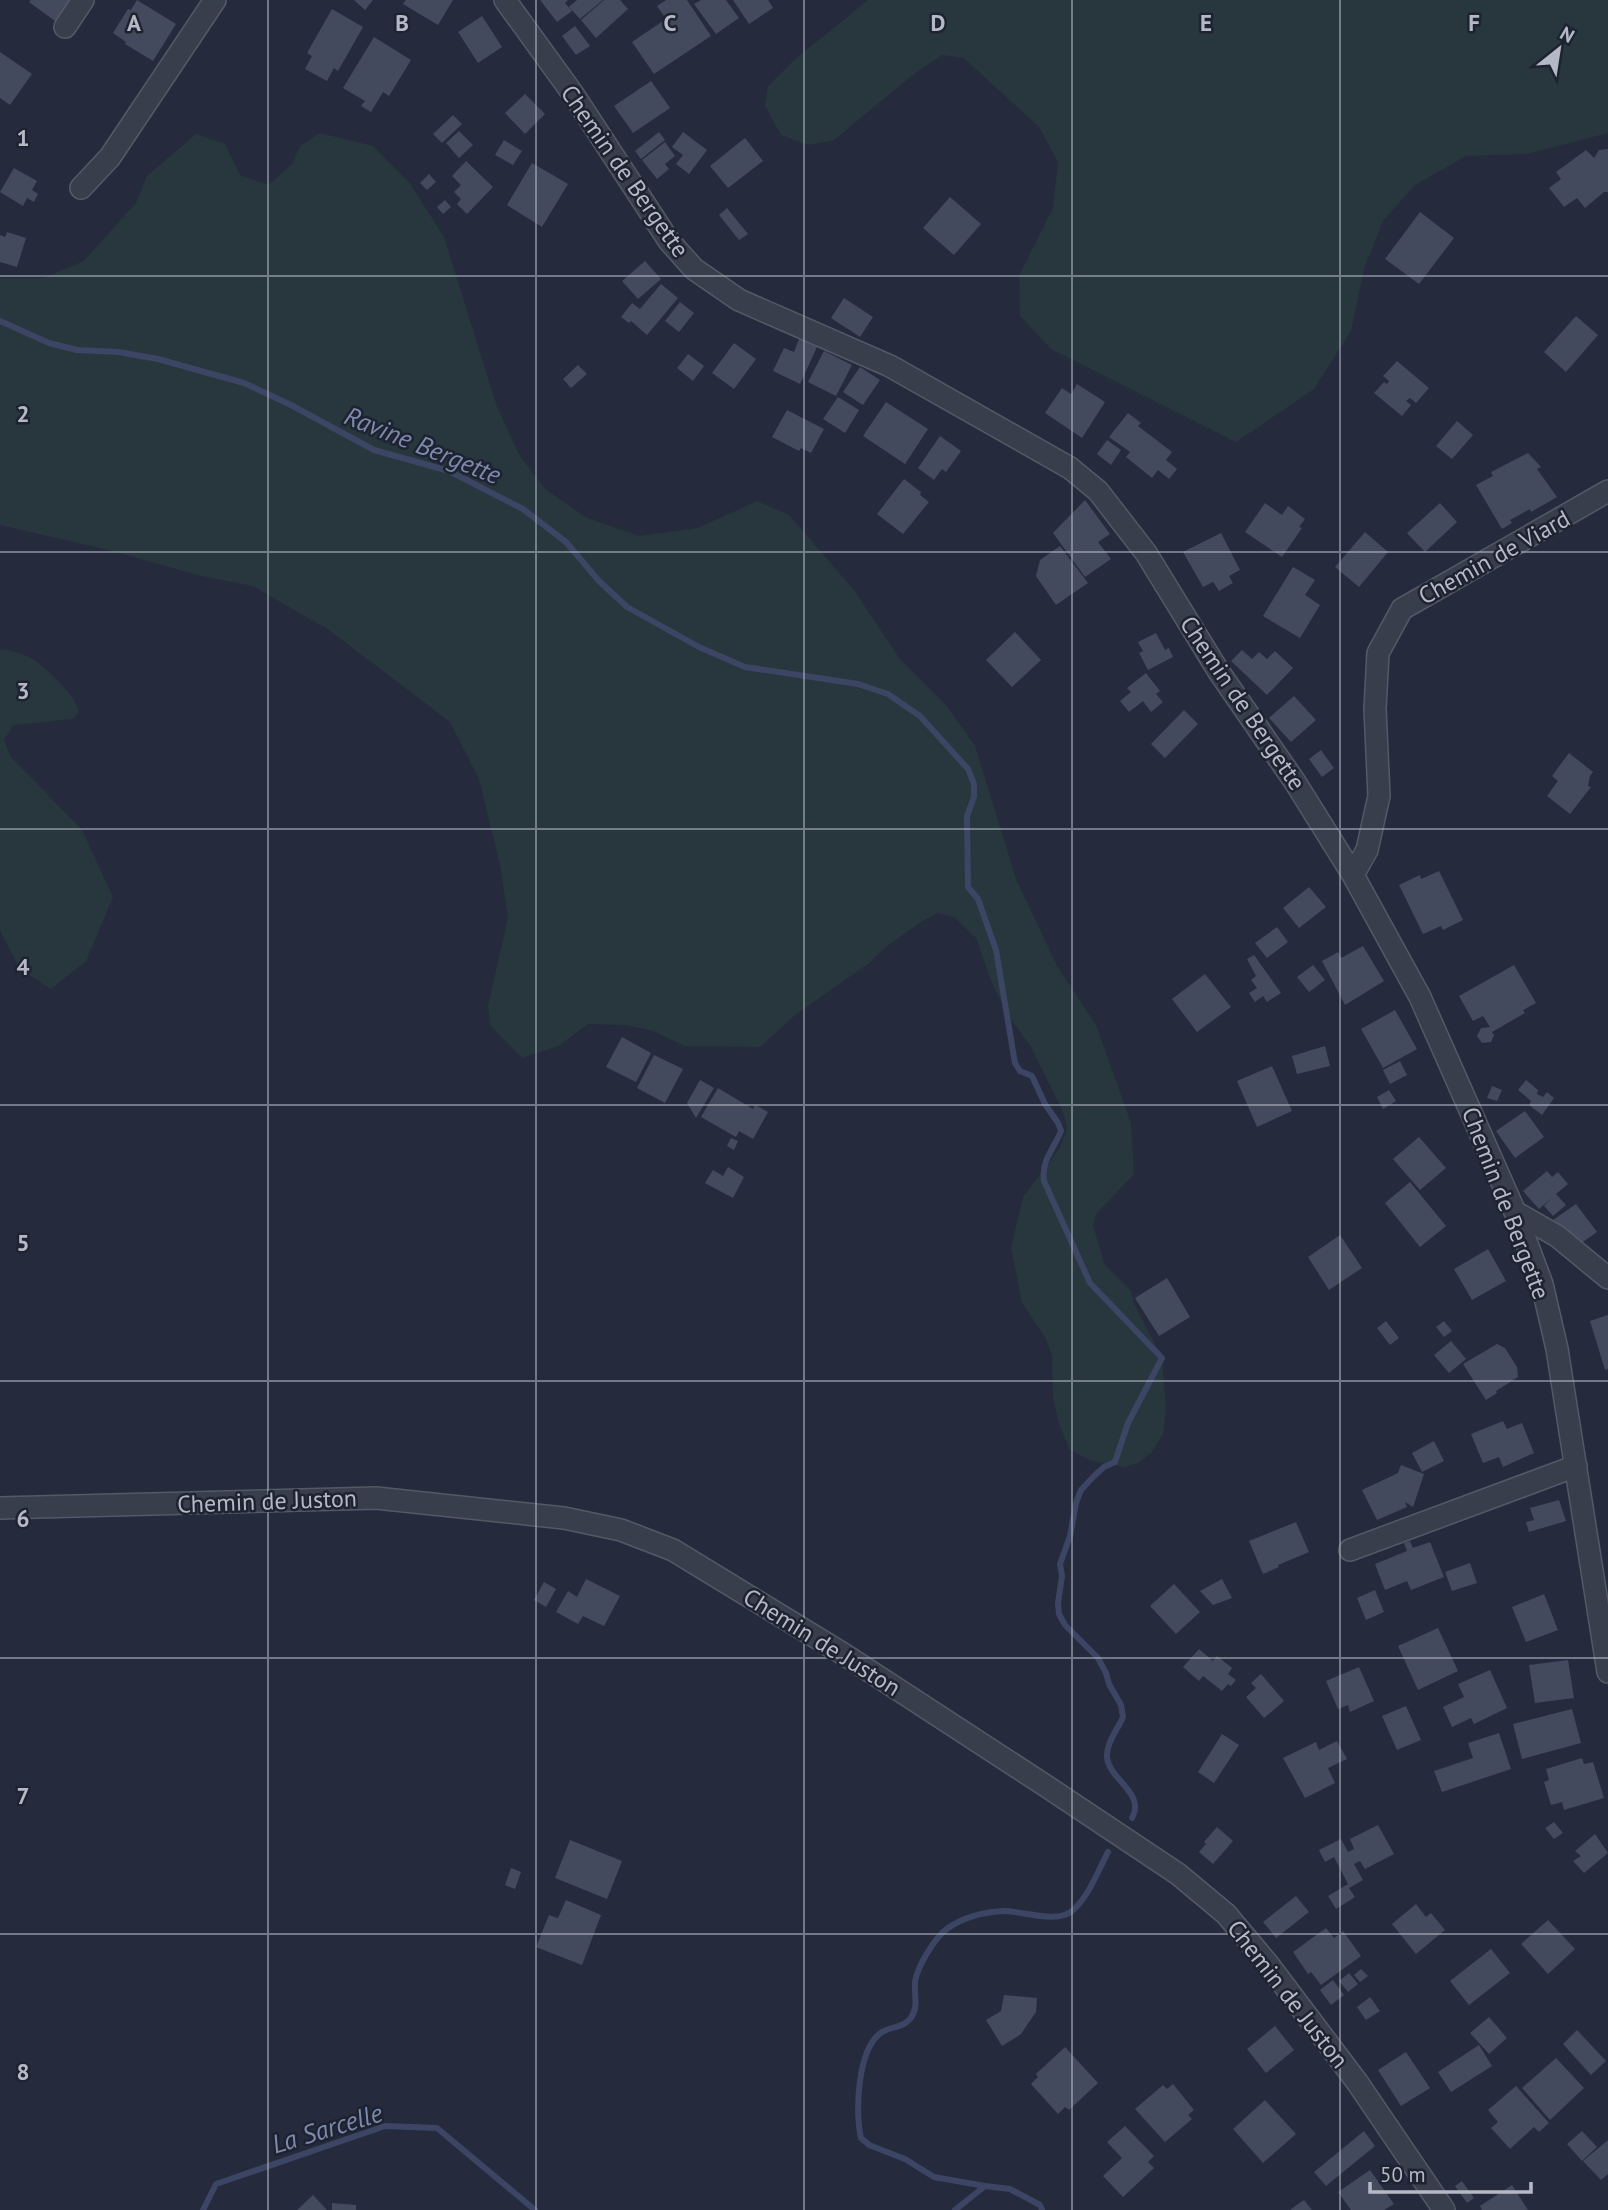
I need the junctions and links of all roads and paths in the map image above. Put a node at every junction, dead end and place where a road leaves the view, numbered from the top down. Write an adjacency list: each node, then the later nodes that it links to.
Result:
1 (83, 0): 4 (street)
2 (215, 0): 5 (street)
3 (505, 0): 7 (street, Chemin de Bergette)
4 (65, 27)
5 (81, 188)
6 (1608, 491): 7 (street, Chemin de Viard)
7 (1353, 876): 8 (street, Chemin de Bergette)
8 (1515, 1212): 9 (street); 10 (street, Chemin de Bergette)
9 (1608, 1279)
10 (1576, 1466): 12 (street); 13 (street, Chemin de Bergette)
11 (0, 1508): 14 (street, Chemin de Juston)
12 (1350, 1550)
13 (1608, 1672)
14 (1444, 2210)

